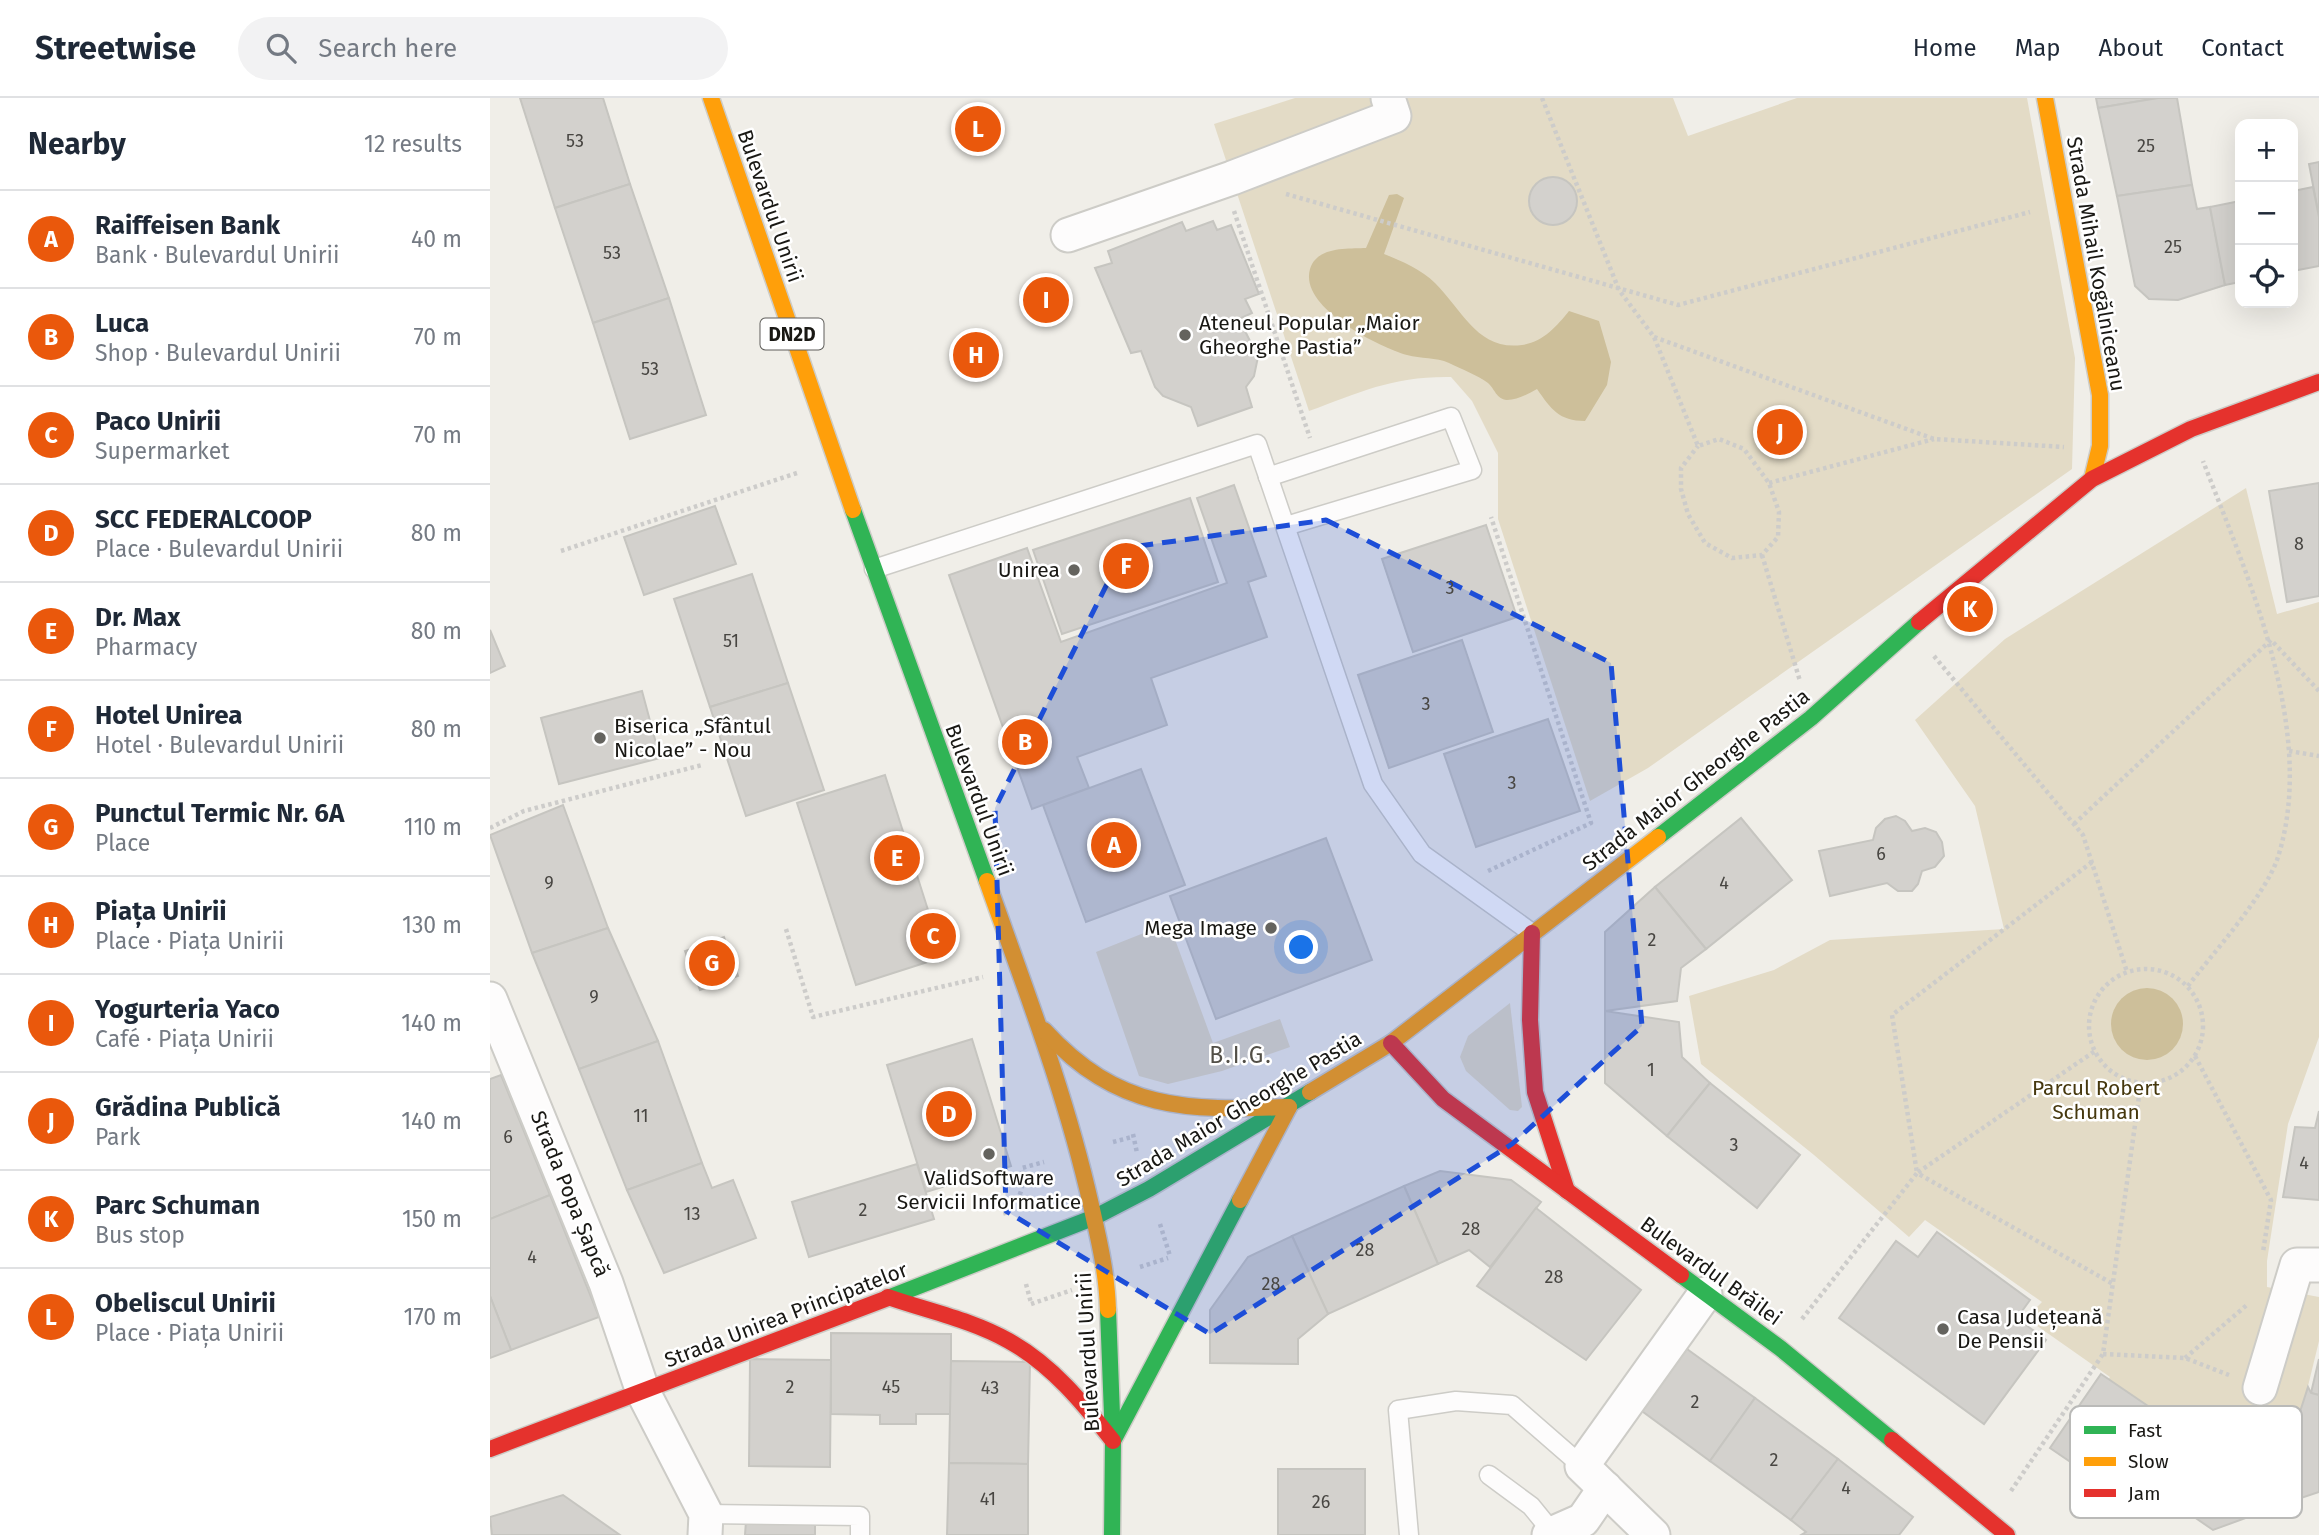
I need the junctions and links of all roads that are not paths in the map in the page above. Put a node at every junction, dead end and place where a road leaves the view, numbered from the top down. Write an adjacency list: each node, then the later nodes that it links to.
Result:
1 (711, 98): 9 (main road, Bulevardul Unirii / DN2D)
2 (1388, 98): 4 (street)
3 (2045, 98): 7 (main road, Strada Mihail Kogălniceanu)
4 (1068, 235)
5 (2319, 382): 7 (main road, Strada Maior Gheorghe Pastia)
6 (1268, 477): 8 (lane); 8 (lane); 9 (lane)
7 (2092, 479): 10 (main road, Strada Maior Gheorghe Pastia)
8 (1286, 526): 10 (lane)
9 (874, 569): 12 (main road, Bulevardul Unirii / DN2D)
10 (1532, 933): 13 (main road, Strada Maior Gheorghe Pastia); 15 (main road)
11 (490, 999): 21 (street, Strada Popa Șapcă)
12 (1038, 1024): 14 (main road); 16 (main road, Bulevardul Unirii)
13 (1391, 1043): 14 (main road, Strada Maior Gheorghe Pastia); 15 (main road, Bulevardul Brăilei)
14 (1289, 1107): 16 (main road, Strada Maior Gheorghe Pastia); 22 (main road)
15 (1567, 1191): 18 (main road, Bulevardul Brăilei)
16 (1096, 1217): 19 (main road, Strada Unirea Principatelor); 22 (main road, Bulevardul Unirii)
17 (2319, 1265): 20 (street)
18 (1705, 1294): 25 (street); 27 (main road, Bulevardul Brăilei)
19 (888, 1297): 21 (main road, Strada Unirea Principatelor); 22 (main road)
20 (2260, 1388)
21 (643, 1392): 23 (main road, Strada Unirea Principatelor); 26 (street, Strada Popa Șapcă)
22 (1114, 1441): 30 (main road, Bulevardul Unirii)
23 (490, 1449)
24 (1489, 1475): 28 (lane)
25 (1593, 1477): 28 (street); 31 (lane); 32 (street)
26 (705, 1524): 29 (lane)
27 (1984, 1528): 33 (main road, Bulevardul Brăilei)
28 (1551, 1534)
29 (860, 1535)
30 (1112, 1535)
31 (1409, 1535)
32 (1653, 1535)
33 (2007, 1535)

